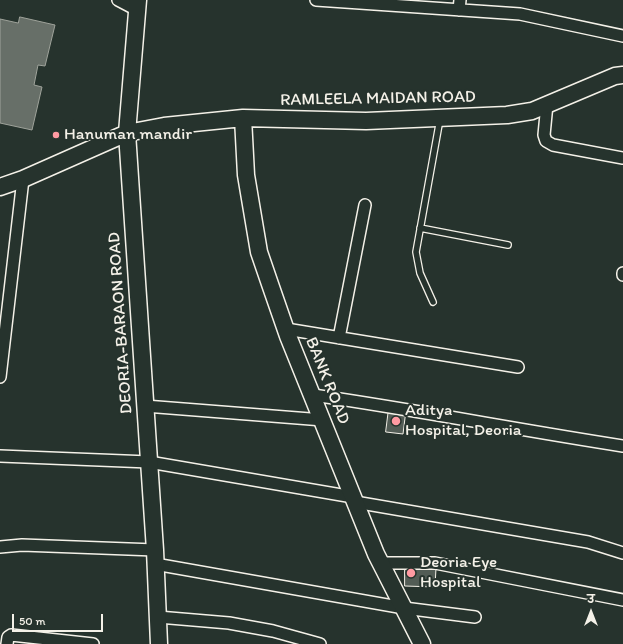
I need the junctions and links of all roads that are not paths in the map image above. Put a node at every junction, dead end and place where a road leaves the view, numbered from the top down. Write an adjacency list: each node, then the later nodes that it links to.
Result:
1 (118, 0): 3 (street)
2 (316, 0): 4 (street)
3 (138, 5): 10 (street, DEORIA-BARAON ROAD)
4 (459, 5): 5 (street)
5 (623, 36)
6 (623, 75): 7 (street, RAMLEELA MAIDAN ROAD)
7 (548, 104): 9 (street, RAMLEELA MAIDAN ROAD); 11 (street)
8 (243, 118): 9 (street, RAMLEELA MAIDAN ROAD); 10 (street, RAMLEELA MAIDAN ROAD); 18 (street, BANK ROAD)
9 (440, 119): 15 (lane)
10 (127, 133): 12 (street, RAMLEELA MAIDAN ROAD); 23 (street, DEORIA-BARAON ROAD)
11 (623, 158)
12 (23, 179): 13 (street, RAMLEELA MAIDAN ROAD); 21 (street)
13 (0, 187)
14 (365, 205): 19 (street)
15 (420, 228): 16 (lane); 17 (lane)
16 (508, 245)
17 (433, 302)
18 (286, 329): 19 (street); 22 (street, BANK ROAD)
19 (339, 338): 20 (street)
20 (518, 367)
21 (0, 377)
22 (313, 395): 24 (street, BANK ROAD); 25 (street)
23 (145, 406): 24 (street); 27 (street, DEORIA-BARAON ROAD)
24 (323, 420): 28 (street, BANK ROAD)
25 (623, 446)
26 (0, 456): 27 (street)
27 (149, 462): 28 (street); 31 (street, DEORIA-BARAON ROAD)
28 (354, 500): 30 (street); 32 (street, BANK ROAD)
29 (0, 547): 31 (street)
30 (623, 553)
31 (155, 557): 34 (street); 35 (street, DEORIA-BARAON ROAD)
32 (380, 563): 33 (street); 34 (street, BANK ROAD)
33 (623, 600)
34 (404, 608): 36 (street); 41 (street, BANK ROAD)
35 (158, 617): 39 (street, DEORIA-BARAON ROAD); 40 (street)
36 (475, 617)
37 (7, 644): 38 (street)
38 (93, 644)
39 (159, 644)
40 (320, 644)
41 (422, 644)

